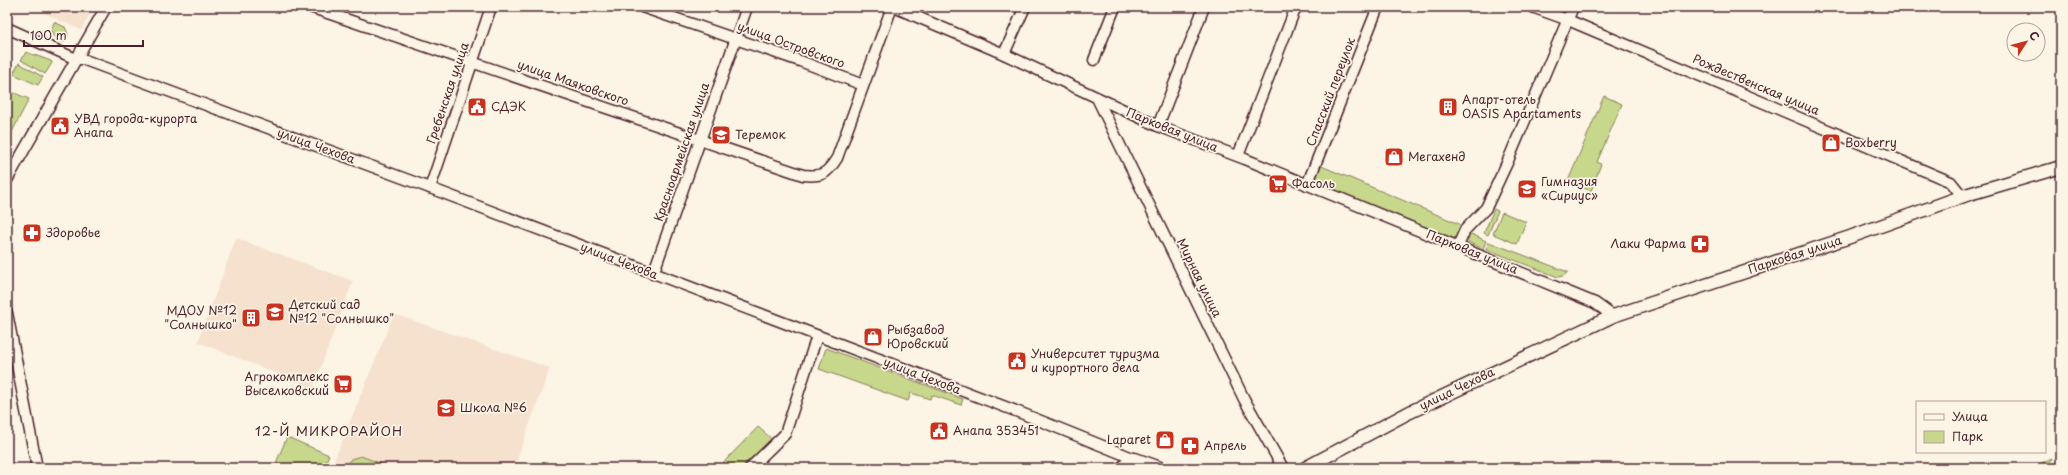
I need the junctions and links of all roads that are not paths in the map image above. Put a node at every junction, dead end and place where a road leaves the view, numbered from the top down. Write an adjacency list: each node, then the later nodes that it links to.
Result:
1 (106, 7): 19 (street)
2 (310, 7): 21 (street, улица Маяковского)
3 (491, 7): 21 (street, Гребенская улица)
4 (642, 7): 17 (street, улица Островского)
5 (747, 7): 17 (street, Красноармейская улица)
6 (893, 7): 14 (street, Парковая улица); 22 (street)
7 (1025, 7): 18 (street)
8 (1115, 7): 20 (street)
9 (1204, 7): 24 (street)
10 (1296, 7): 26 (street)
11 (1378, 7): 29 (street, Спасский переулок)
12 (1532, 7): 15 (street, Рождественская улица)
13 (1573, 7): 15 (street)
14 (906, 9): 18 (street, Парковая улица)
15 (1568, 20): 31 (street, Рождественская улица); 32 (street)
16 (7, 28): 19 (street, улица Чехова)
17 (735, 39): 22 (street, улица Островского); 25 (street, Красноармейская улица)
18 (1004, 54): 23 (street, Парковая улица)
19 (76, 59): 28 (street); 30 (street, улица Чехова)
20 (1094, 60)
21 (472, 63): 25 (street, улица Маяковского); 30 (street, Гребенская улица)
22 (863, 85): 25 (street, улица Маяковского)
23 (1097, 98): 24 (street, Парковая улица); 42 (street, Мирная улица)
24 (1158, 126): 26 (street, Парковая улица)
25 (701, 141): 33 (street, Красноармейская улица)
26 (1238, 156): 29 (street, Парковая улица)
27 (2061, 167): 31 (main road, Парковая улица)
28 (7, 180)
29 (1307, 185): 32 (street, Парковая улица)
30 (430, 188): 33 (street, улица Чехова)
31 (1963, 196): 35 (main road, Парковая улица)
32 (1458, 246): 35 (street, Парковая улица)
33 (653, 274): 36 (street, улица Чехова)
34 (7, 312): 38 (street)
35 (1612, 316): 43 (main road, улица Чехова)
36 (817, 336): 37 (street, улица Чехова); 39 (street)
37 (1135, 459): 40 (main road); 41 (main road, улица Чехова)
38 (36, 468)
39 (750, 468)
40 (1122, 468)
41 (1160, 468)
42 (1283, 468)
43 (1307, 468)

